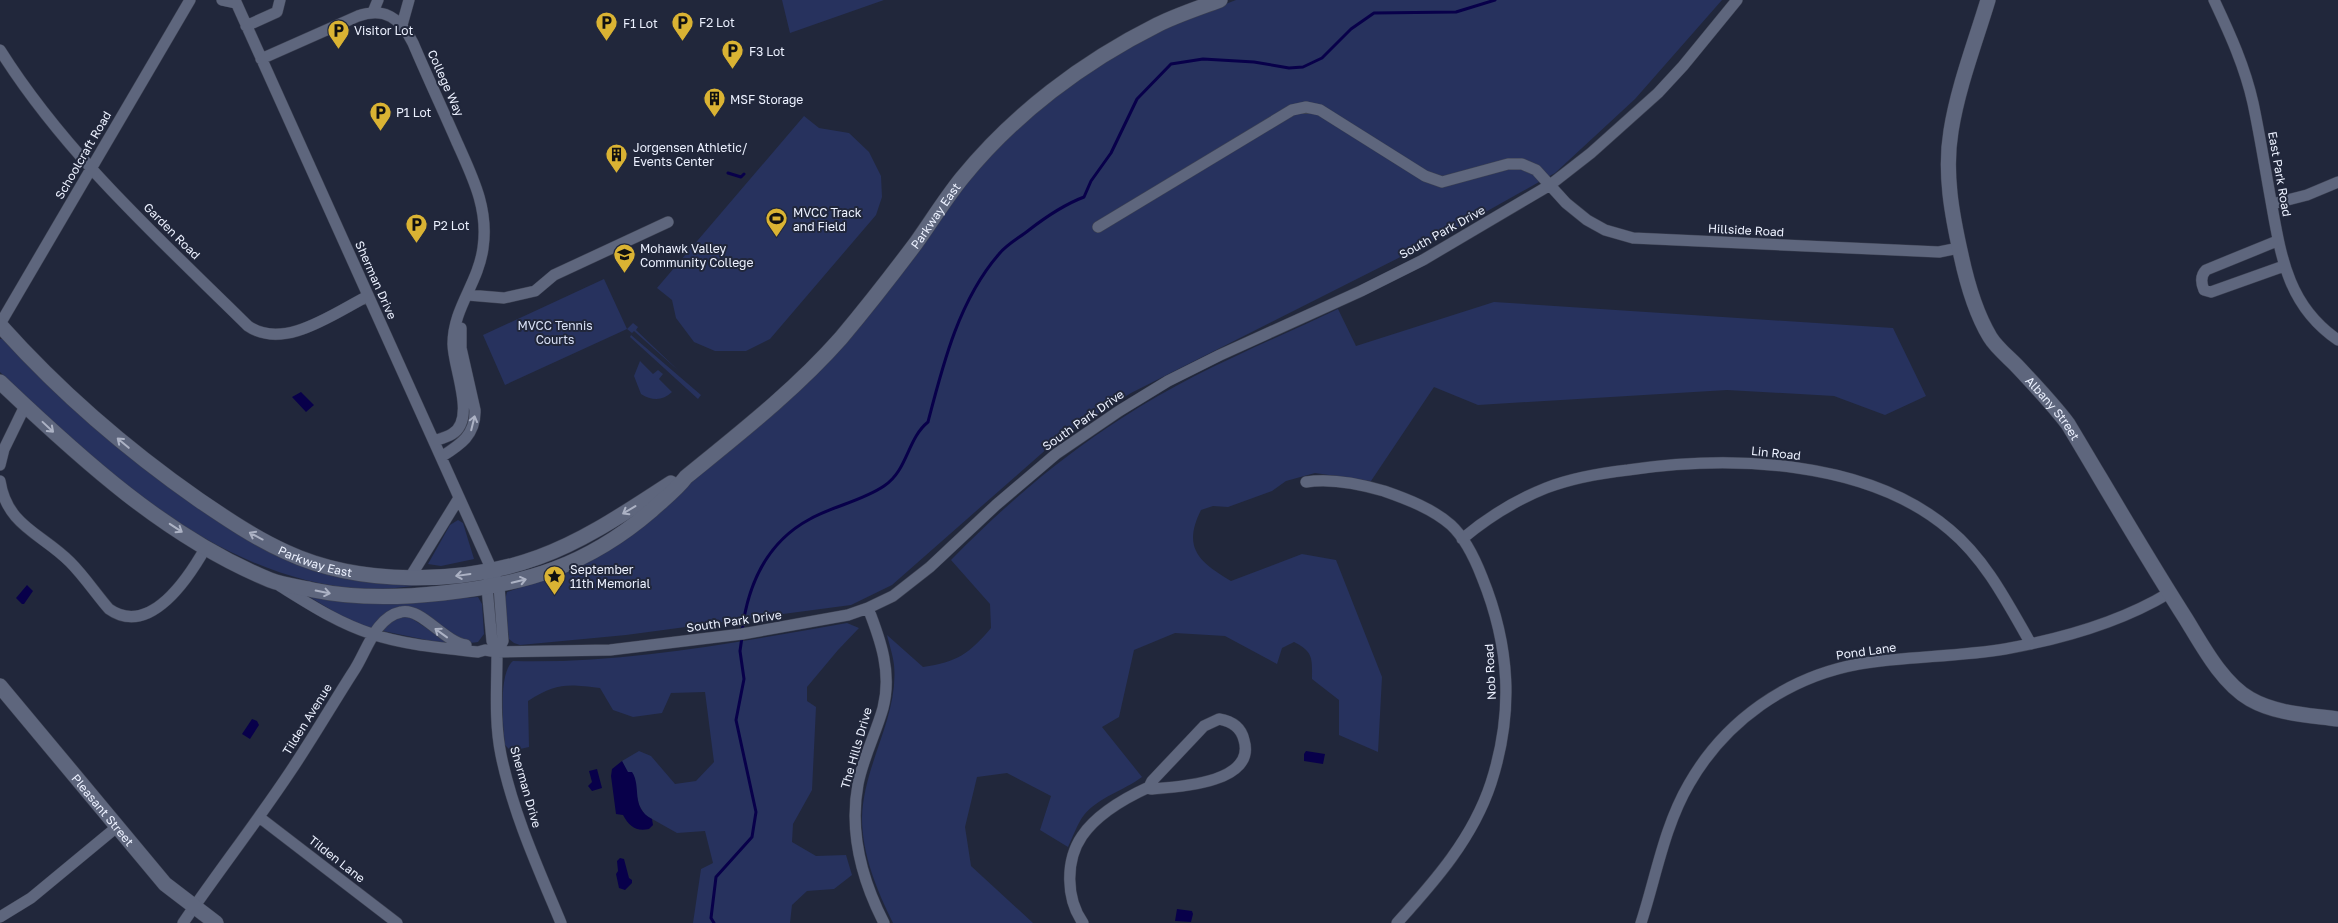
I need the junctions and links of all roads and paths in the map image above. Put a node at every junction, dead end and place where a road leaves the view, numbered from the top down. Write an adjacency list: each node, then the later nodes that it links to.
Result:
1 (190, 0): 16 (street, Schoolcraft Road)
2 (222, 0): 10 (street)
3 (280, 0): 13 (street)
4 (378, 0): 11 (street)
5 (409, 0): 12 (street)
6 (1220, 0): 34 (street, Parkway East)
7 (1737, 0): 18 (street, South Park Drive)
8 (1988, 0): 23 (street, Albany Street)
9 (2214, 0): 19 (street, East Park Road)
10 (236, 2): 13 (street, Sherman Drive)
11 (373, 12): 12 (street); 15 (street)
12 (402, 25): 26 (street, College Way)
13 (246, 26): 15 (street, Sherman Drive)
14 (0, 50): 16 (street, Garden Road)
15 (261, 59): 25 (street, Sherman Drive)
16 (92, 168): 25 (street, Garden Road); 27 (street, Schoolcraft Road)
17 (2338, 182): 19 (street)
18 (1550, 185): 21 (street, Hillside Road); 23 (street, Hillside Road); 45 (street, South Park Drive)
19 (2272, 204): 22 (street, East Park Road)
20 (668, 222): 26 (street)
21 (1098, 227)
22 (2277, 241): 24 (street, East Park Road); 24 (street)
23 (1959, 248): 44 (street, Albany Street)
24 (2284, 266): 28 (street, East Park Road)
25 (368, 296): 31 (street, Sherman Drive)
26 (466, 298): 31 (street, College Way); 32 (street, College Way, one-way to 26)
27 (0, 324): 41 (street, Parkway East, one-way to 27)
28 (2338, 340)
29 (0, 382): 30 (street, Parkway East)
30 (26, 406): 33 (street); 39 (street, Parkway East, one-way to 39)
31 (434, 441): 32 (street, Sherman Drive)
32 (441, 457): 37 (street, Sherman Drive)
33 (0, 465)
34 (686, 477): 40 (street, Parkway East, one-way to 40); 43 (street, Parkway East, one-way to 34)
35 (0, 481): 39 (street)
36 (1306, 482): 38 (street, Nob Road)
37 (459, 498): 40 (street, Sherman Drive); 41 (street)
38 (1462, 539): 47 (street, Lin Road); 62 (street, Nob Road)
39 (206, 547): 42 (street, Parkway East)
40 (491, 571): 41 (street, Parkway East, one-way to 41); 43 (street, Sherman Drive)
41 (409, 579)
42 (272, 581): 43 (street, Parkway East, one-way to 43); 46 (street, Parkway East)
43 (493, 587): 48 (street, Sherman Drive)
44 (2169, 593): 47 (street, Pond Lane); 50 (street, Albany Street)
45 (868, 608): 48 (street, South Park Drive); 60 (street, The Hills Drive)
46 (374, 635): 48 (street, South Park Drive); 48 (street, Tilden Avenue, one-way to 46); 52 (street, Tilden Avenue)
47 (2031, 644): 63 (street, Pond Lane)
48 (491, 651): 59 (street, Sherman Drive)
49 (0, 686): 53 (street, Pleasant Street)
50 (2338, 719)
51 (1149, 787): 51 (street); 61 (street)
52 (259, 817): 54 (street, Tilden Avenue); 58 (street, Tilden Lane)
53 (118, 826): 54 (street, Pleasant Street); 55 (street)
54 (194, 907): 56 (street, Tilden Avenue); 57 (street, Pleasant Street)
55 (0, 917)
56 (183, 923)
57 (216, 923)
58 (397, 923)
59 (561, 923)
60 (884, 923)
61 (1083, 923)
62 (1397, 923)
63 (1640, 923)

